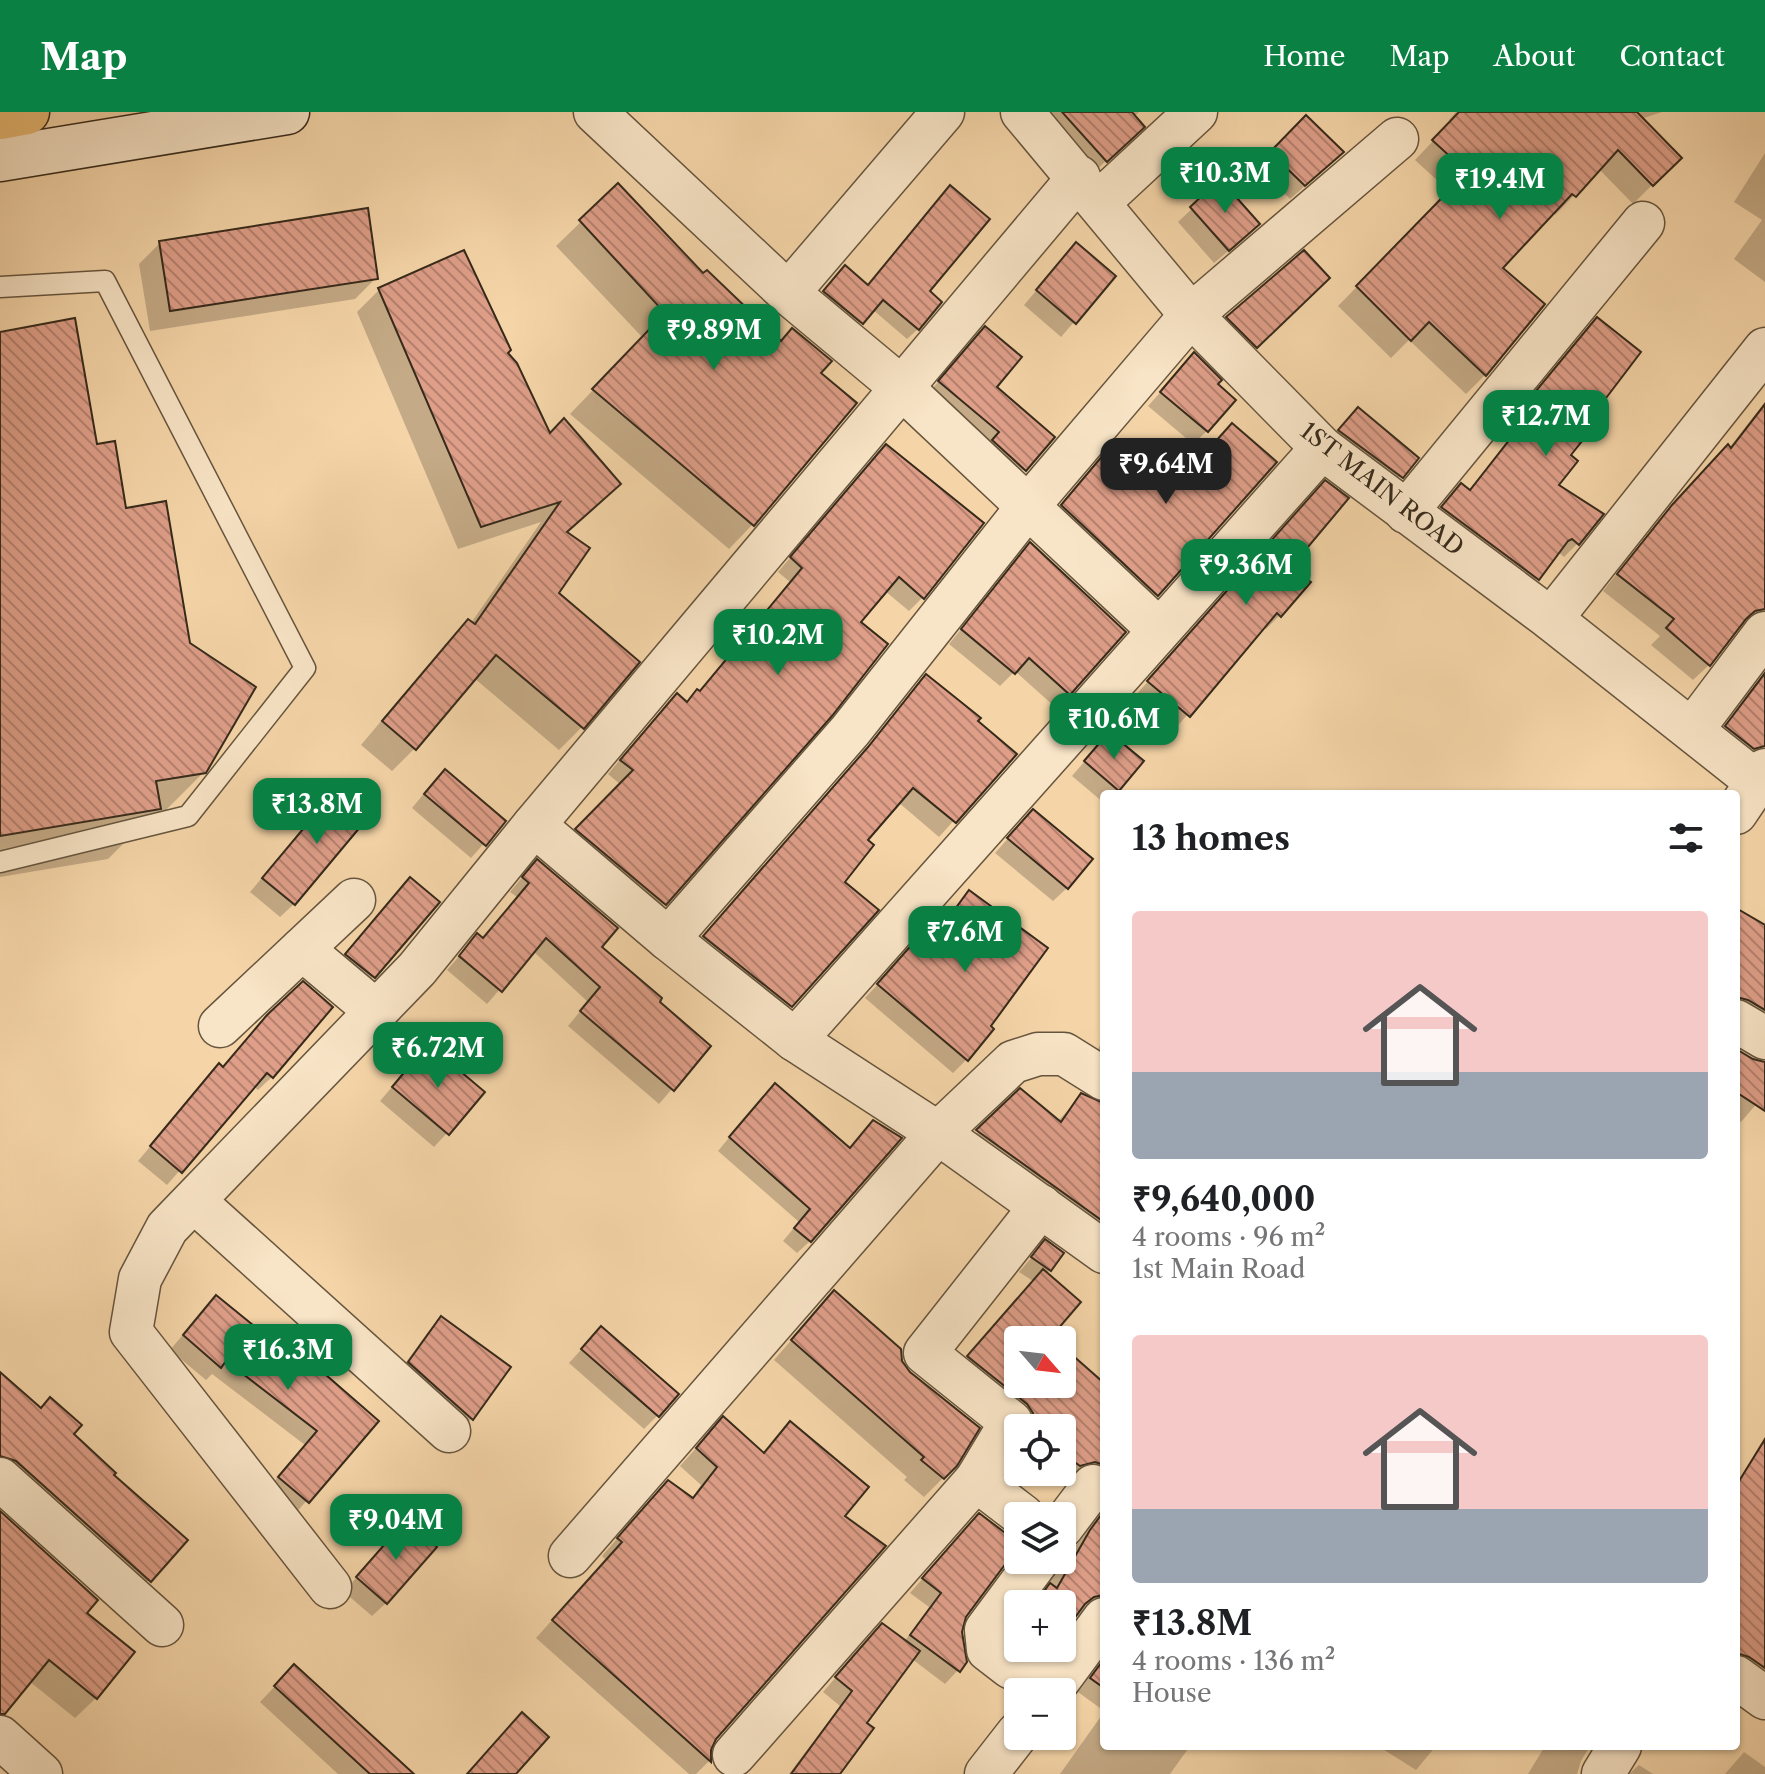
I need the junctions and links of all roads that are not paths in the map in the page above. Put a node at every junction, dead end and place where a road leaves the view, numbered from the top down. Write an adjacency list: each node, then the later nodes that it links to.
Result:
1 (27, 112): 7 (highway)
2 (287, 112): 9 (street)
3 (595, 112): 13 (street)
4 (943, 112): 13 (street)
5 (1022, 112): 10 (street, 1ST MAIN ROAD)
6 (1196, 112): 10 (street)
7 (0, 117)
8 (1397, 139): 14 (street)
9 (0, 159)
10 (1089, 190): 14 (street, 1ST MAIN ROAD); 16 (street)
11 (1643, 223): 19 (street)
12 (0, 287): 26 (lane)
13 (788, 293): 16 (street)
14 (1191, 315): 17 (street, 1ST MAIN ROAD); 18 (street)
15 (1765, 349): 20 (street)
16 (902, 388): 18 (street); 25 (street)
17 (1322, 448): 19 (street, 1ST MAIN ROAD); 21 (street)
18 (1029, 505): 21 (street); 28 (street)
19 (1406, 512): 20 (street, 1ST MAIN ROAD)
20 (1551, 619): 23 (street, 1ST MAIN ROAD)
21 (1159, 630): 34 (street)
22 (1765, 633): 23 (street)
23 (1692, 730): 24 (street, 1ST MAIN ROAD)
24 (1753, 789)
25 (534, 825): 28 (street); 30 (street)
26 (0, 862)
27 (354, 900): 29 (street)
28 (668, 939): 34 (street)
29 (302, 949): 30 (street); 32 (street)
30 (376, 1011): 37 (street)
31 (1740, 1023): 33 (street)
32 (220, 1026)
33 (1765, 1038)
34 (795, 1040): 36 (street)
35 (1100, 1076): 36 (street)
36 (938, 1133): 38 (street); 46 (street)
37 (194, 1201): 40 (street); 48 (street)
38 (1041, 1206): 39 (street); 42 (street)
39 (1100, 1249)
40 (449, 1431)
41 (0, 1479): 50 (street)
42 (976, 1480): 44 (street); 58 (street)
43 (1093, 1486): 45 (street)
44 (1005, 1502)
45 (1076, 1508)
46 (570, 1556)
47 (1028, 1574): 51 (street)
48 (330, 1587)
49 (1100, 1624): 52 (street)
50 (162, 1625)
51 (1030, 1678)
52 (1061, 1678)
53 (1740, 1680): 54 (street)
54 (1765, 1698)
55 (0, 1737): 59 (street)
56 (1005, 1750): 60 (street)
57 (1618, 1750): 61 (street)
58 (734, 1755)
59 (41, 1774)
60 (986, 1774)
61 (1603, 1774)

